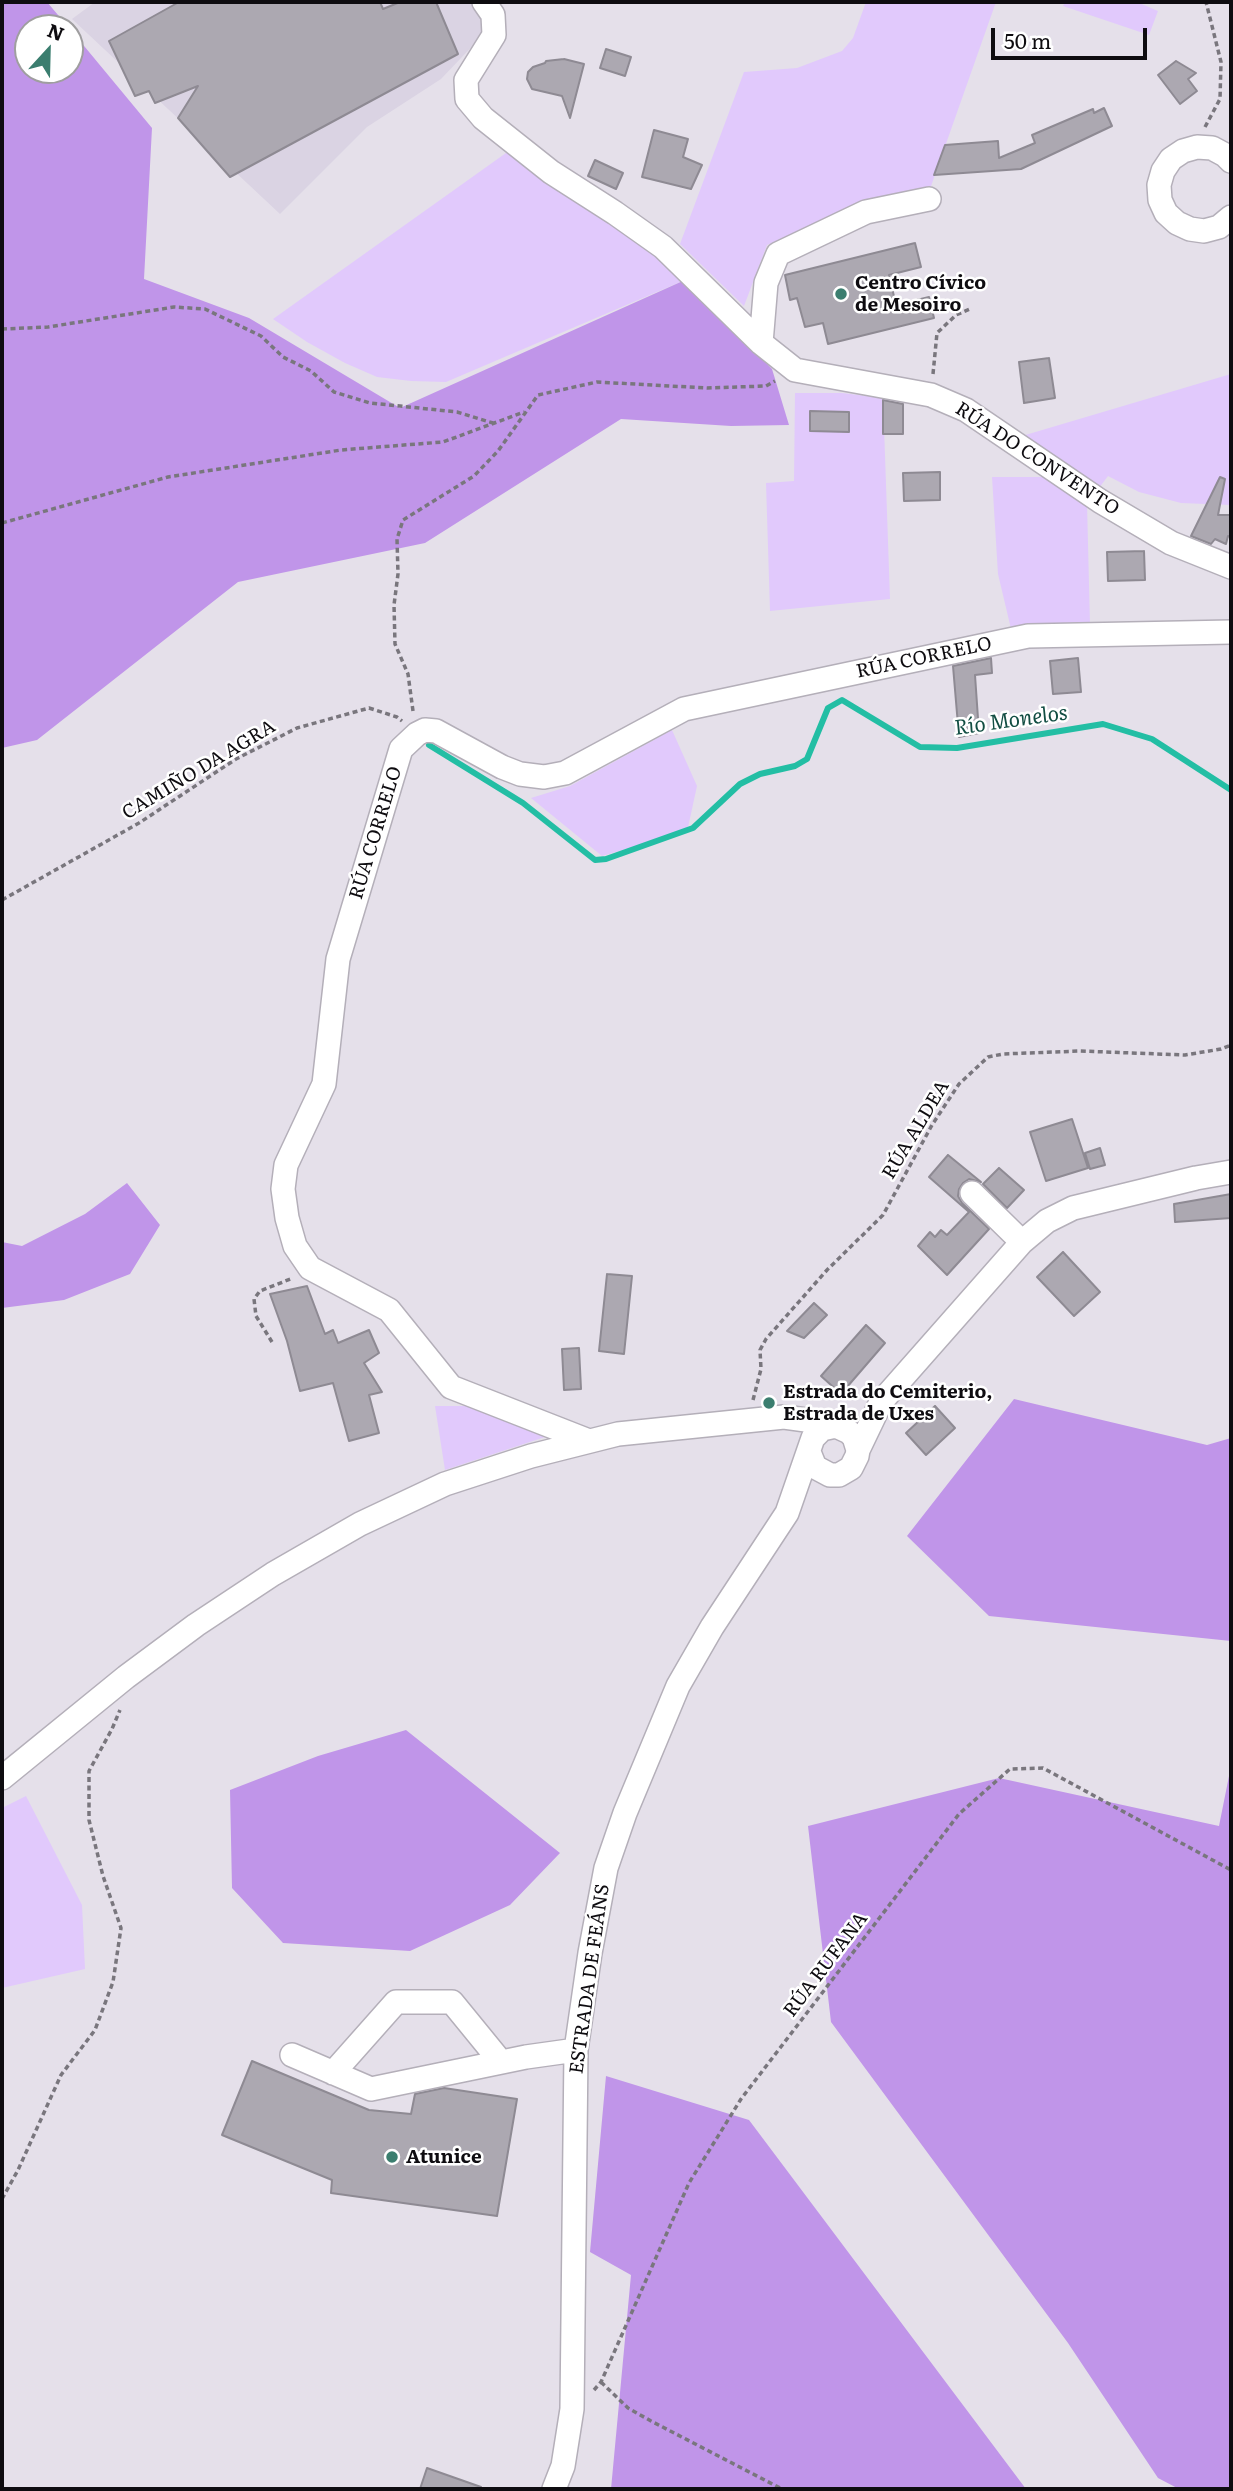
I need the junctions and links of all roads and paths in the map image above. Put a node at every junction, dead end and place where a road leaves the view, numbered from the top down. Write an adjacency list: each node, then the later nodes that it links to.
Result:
1 (484, 2): 9 (street, RÚA DO CONVENTO)
2 (1206, 2): 3 (path)
3 (1183, 151): 4 (street); 6 (street)
4 (1231, 161)
5 (929, 199): 9 (street)
6 (1227, 225)
7 (970, 309): 11 (path)
8 (2, 329): 13 (path)
9 (761, 342): 10 (street, RÚA DO CONVENTO)
10 (794, 370): 11 (street, RÚA DO CONVENTO); 12 (path)
11 (931, 395): 15 (street, RÚA DO CONVENTO)
12 (524, 412): 13 (path); 17 (path)
13 (495, 423): 14 (path)
14 (2, 523)
15 (1231, 567)
16 (1231, 632): 17 (street, RÚA CORRELO)
17 (417, 734): 18 (path, CAMIÑO DA AGRA); 23 (street, RÚA CORRELO)
18 (2, 900)
19 (1231, 1045): 26 (path, RÚA ALDEA)
20 (1231, 1172): 22 (street, ESTRADA DE FEÁNS)
21 (972, 1193): 22 (street)
22 (1022, 1242): 25 (street, ESTRADA DE FEÁNS)
23 (310, 1268): 24 (path); 28 (street)
24 (272, 1342)
25 (881, 1402): 27 (street, ESTRADA DE FEÁNS); 30 (street, ESTRADA DE FEÁNS)
26 (749, 1421): 27 (street); 28 (street); 29 (street)
27 (832, 1427): 29 (street, ESTRADA DE FEÁNS); 30 (street)
28 (589, 1441): 33 (street)
29 (809, 1447): 31 (street); 32 (street, ESTRADA DE FEÁNS)
30 (858, 1450): 31 (street, ESTRADA DE FEÁNS)
31 (839, 1475): 32 (street, ESTRADA DE FEÁNS)
32 (787, 1513): 36 (street, ESTRADA DE FEÁNS)
33 (126, 1677): 34 (street); 40 (path)
34 (2, 1778)
35 (1231, 1870): 41 (path, RÚA RUFANA)
36 (576, 2050): 38 (street); 42 (street, ESTRADA DE FEÁNS)
37 (292, 2055): 39 (street)
38 (501, 2062): 39 (street); 39 (street)
39 (333, 2073)
40 (2, 2199)
41 (601, 2382): 42 (path, RÚA RUFANA); 44 (path)
42 (572, 2409): 43 (street, ESTRADA DE FEÁNS)
43 (554, 2489)
44 (782, 2489)

